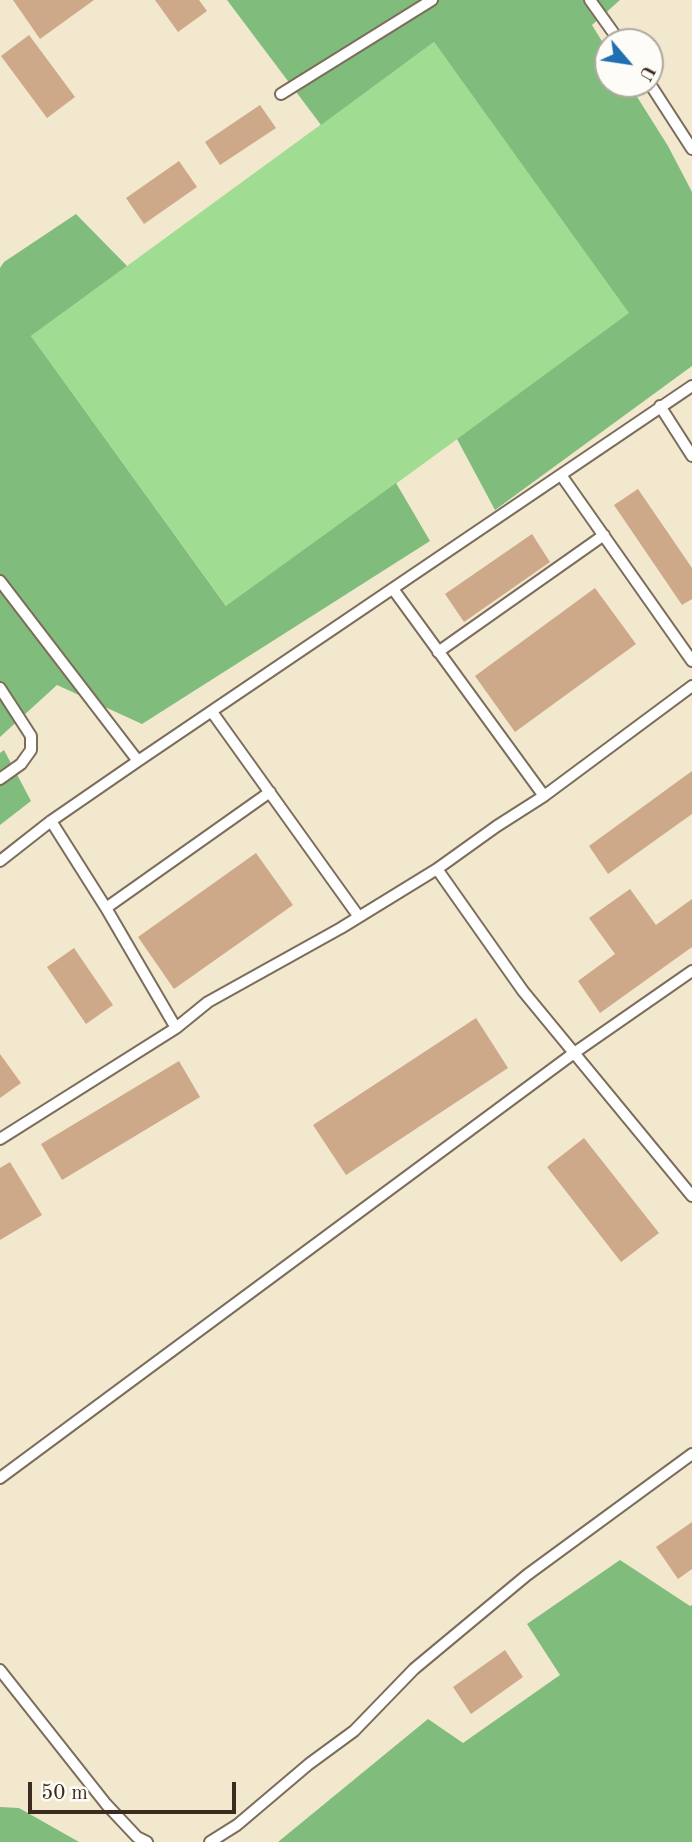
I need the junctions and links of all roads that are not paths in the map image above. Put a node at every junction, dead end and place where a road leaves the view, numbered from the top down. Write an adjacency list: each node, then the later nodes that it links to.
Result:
1 (432, 0): 4 (lane)
2 (590, 0): 3 (lane)
3 (610, 28)
4 (281, 94)
5 (659, 98): 6 (lane)
6 (692, 149)
7 (692, 386): 8 (lane)
8 (660, 406): 9 (lane); 10 (lane)
9 (692, 456)
10 (561, 475): 11 (lane); 13 (lane)
11 (604, 535): 14 (lane); 15 (lane)
12 (0, 581): 19 (lane)
13 (393, 589): 14 (lane); 18 (lane)
14 (438, 652): 22 (lane)
15 (692, 661)
16 (692, 685): 22 (lane)
17 (0, 688): 20 (lane)
18 (212, 712): 19 (lane); 21 (lane)
19 (138, 761): 23 (lane)
20 (0, 779)
21 (270, 792): 26 (lane); 27 (lane)
22 (544, 796): 25 (lane)
23 (51, 821): 24 (lane); 26 (lane)
24 (0, 861)
25 (437, 869): 27 (lane); 30 (lane)
26 (107, 908): 29 (lane)
27 (359, 917): 29 (lane)
28 (692, 971): 30 (lane)
29 (176, 1028): 31 (lane)
30 (573, 1053): 32 (lane); 34 (lane)
31 (0, 1139)
32 (692, 1196)
33 (692, 1454): 37 (lane)
34 (0, 1478)
35 (0, 1670): 36 (lane)
36 (147, 1842)
37 (210, 1842)

